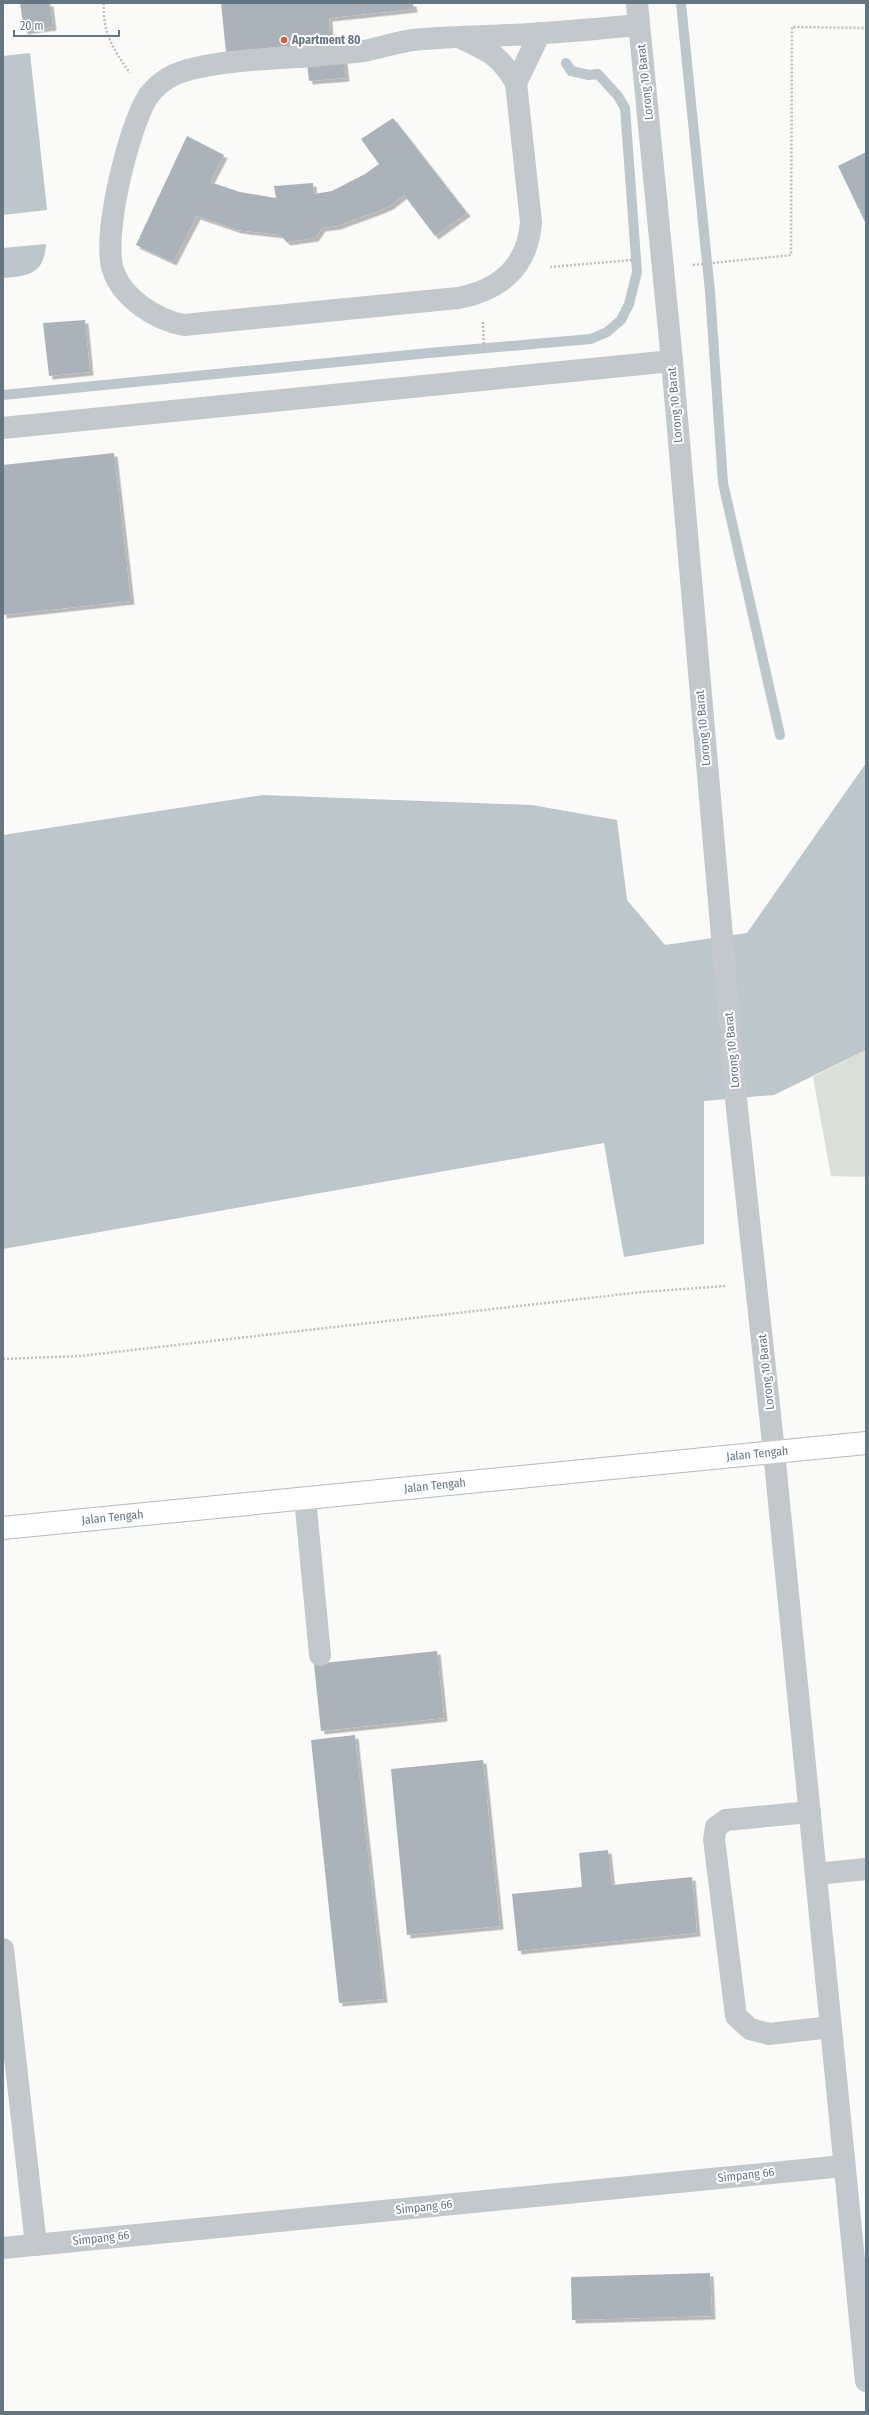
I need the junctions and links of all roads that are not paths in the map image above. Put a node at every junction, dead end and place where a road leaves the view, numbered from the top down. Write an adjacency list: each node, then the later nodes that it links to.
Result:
1 (637, 3): 2 (street, Lorong 10 Barat)
2 (639, 24): 3 (street); 6 (street, Lorong 10 Barat)
3 (540, 33): 4 (street); 5 (street)
4 (459, 37): 5 (street); 5 (street)
5 (516, 83)
6 (672, 361): 7 (street); 9 (street, Lorong 10 Barat)
7 (3, 428)
8 (866, 1442): 9 (main road, Jalan Tengah)
9 (774, 1452): 10 (main road, Jalan Tengah); 13 (street, Lorong 10 Barat)
10 (305, 1498): 11 (main road, Jalan Tengah); 12 (street)
11 (3, 1528)
12 (320, 1655)
13 (810, 1812): 15 (street, Lorong 10 Barat); 17 (street)
14 (866, 1869): 15 (street)
15 (816, 1874): 17 (street, Lorong 10 Barat)
16 (3, 1949): 19 (street)
17 (831, 2027): 18 (street, Lorong 10 Barat)
18 (844, 2166): 19 (street, Simpang 66); 21 (street, Lorong 10 Barat)
19 (36, 2245): 20 (street, Simpang 66)
20 (3, 2248)
21 (866, 2381)

